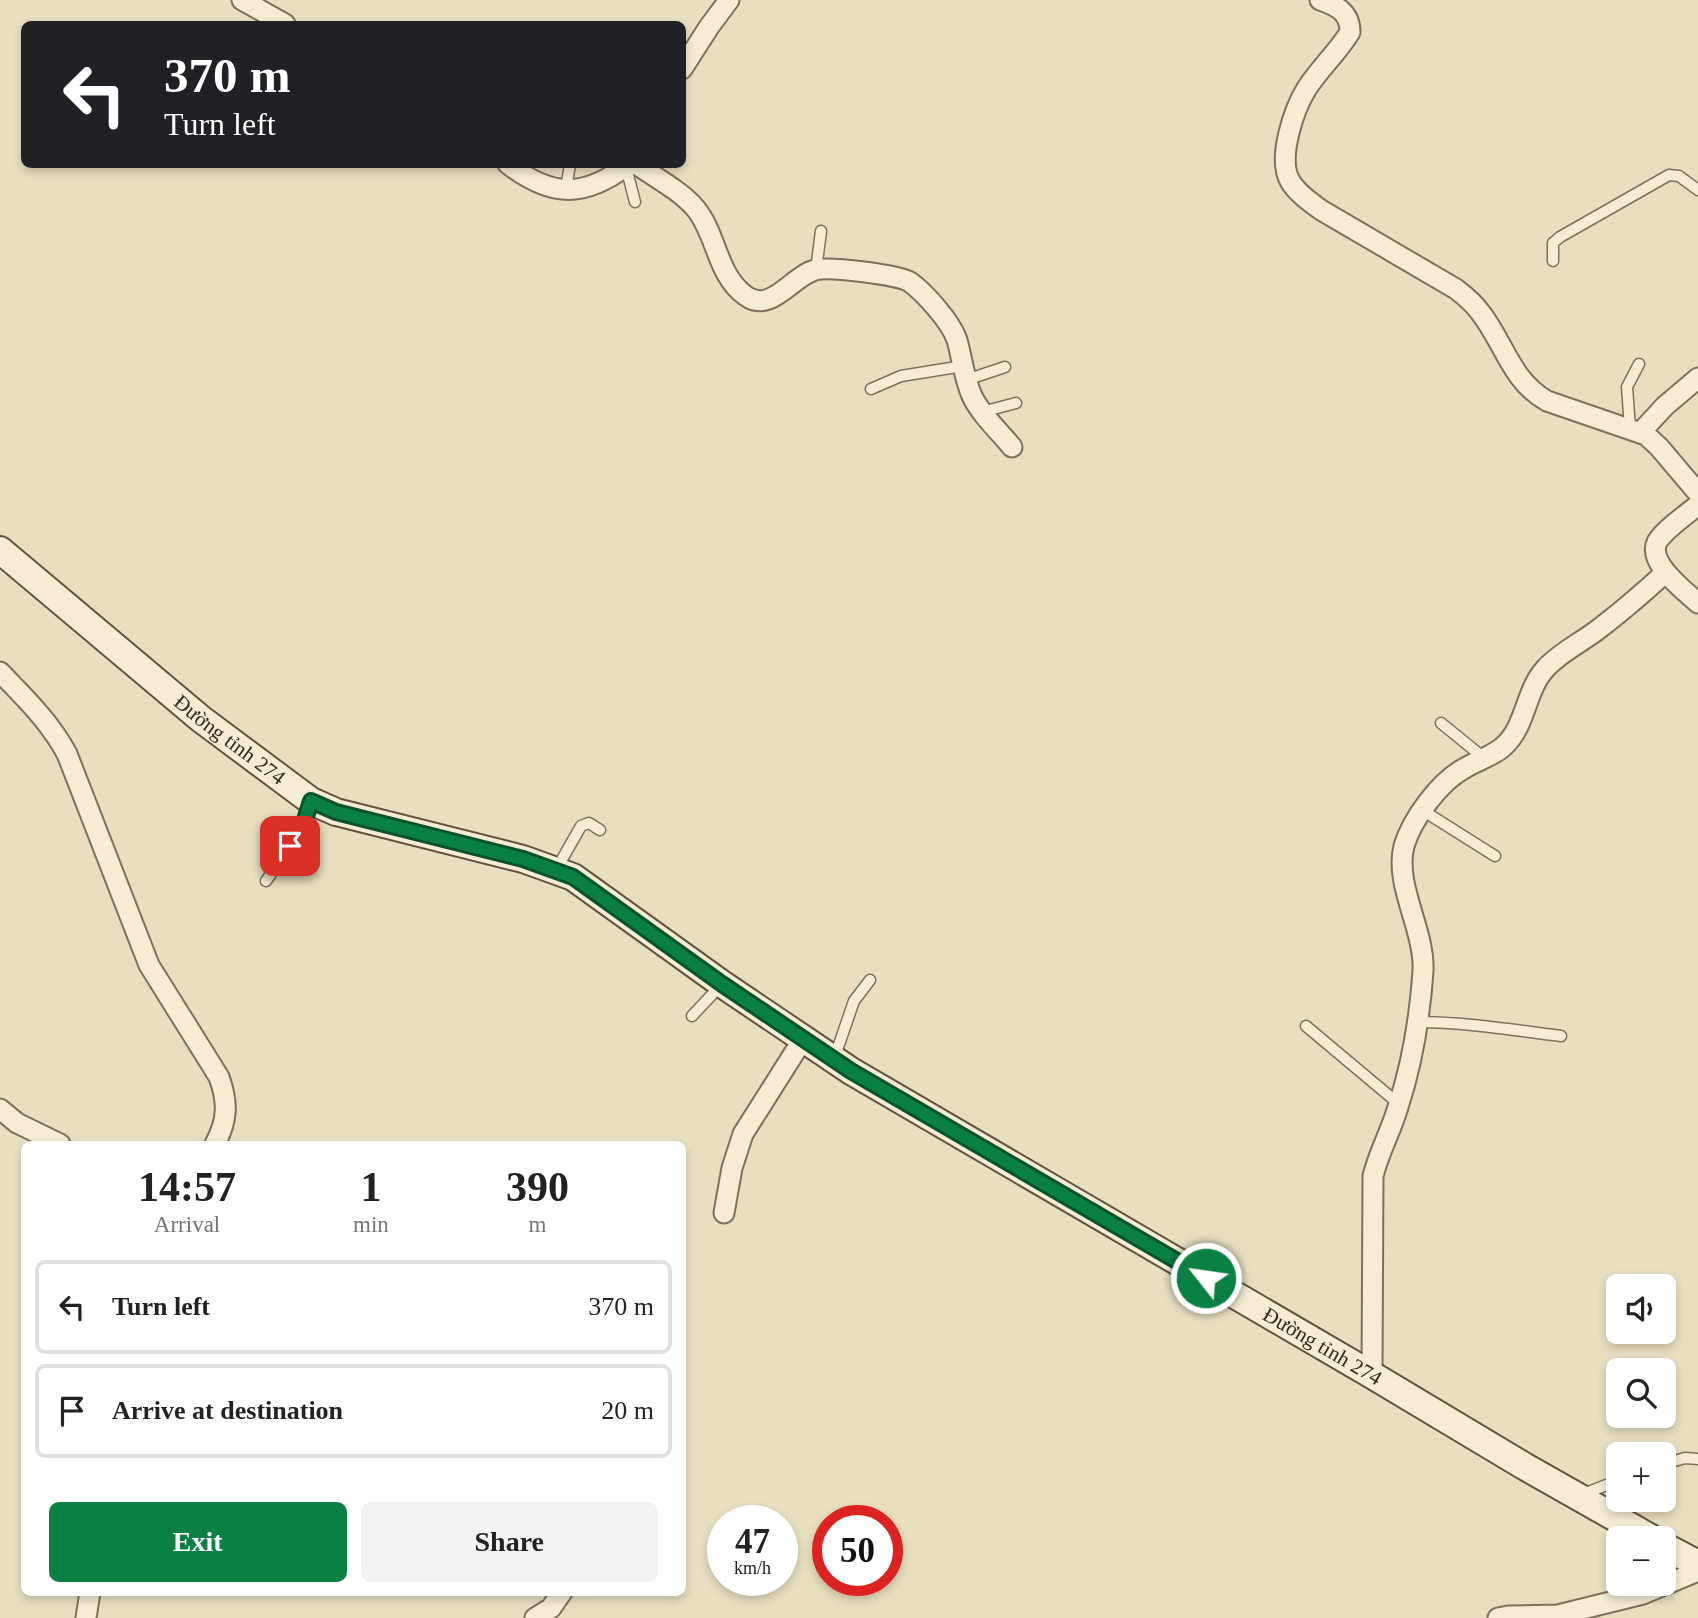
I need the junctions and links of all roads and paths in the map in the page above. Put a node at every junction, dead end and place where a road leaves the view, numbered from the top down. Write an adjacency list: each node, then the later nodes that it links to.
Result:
1 (242, 0): 4 (street)
2 (729, 0): 5 (street)
3 (1331, 2): 24 (street)
4 (280, 21)
5 (686, 63)
6 (513, 168): 11 (street)
7 (569, 168): 11 (lane)
8 (625, 168): 11 (street)
9 (630, 168): 13 (lane)
10 (635, 168): 16 (street)
11 (566, 190)
12 (1698, 190): 15 (lane)
13 (635, 202)
14 (821, 231): 16 (lane)
15 (1553, 261)
16 (816, 270): 19 (street)
17 (1639, 364): 24 (lane)
18 (1005, 367): 19 (lane)
19 (964, 373): 21 (lane); 23 (street)
20 (1698, 378): 24 (street)
21 (871, 389)
22 (1016, 403): 23 (lane)
23 (982, 412): 25 (street)
24 (1635, 430): 26 (street)
25 (1012, 447)
26 (1698, 493)
27 (1698, 505): 29 (street)
28 (0, 550): 34 (main road, Đường tỉnh 274)
29 (1665, 573): 30 (street); 33 (street)
30 (1698, 603)
31 (0, 672): 51 (street)
32 (1441, 723): 33 (lane)
33 (1485, 758): 35 (street)
34 (311, 801): 38 (main road, Đường tỉnh 274); 39 (lane)
35 (1422, 810): 37 (lane); 43 (street)
36 (600, 830): 38 (lane)
37 (1495, 856)
38 (556, 871): 41 (main road, Đường tỉnh 274)
39 (266, 881)
40 (870, 980): 47 (lane)
41 (722, 984): 42 (lane); 46 (main road, Đường tỉnh 274)
42 (692, 1016)
43 (1417, 1022): 45 (lane); 48 (street)
44 (1306, 1026): 48 (lane)
45 (1561, 1036)
46 (803, 1039): 47 (main road, Đường tỉnh 274); 52 (street)
47 (834, 1060): 53 (main road, Đường tỉnh 274)
48 (1399, 1104): 53 (street)
49 (0, 1109): 50 (street)
50 (54, 1141)
51 (216, 1141)
52 (724, 1213)
53 (1372, 1375): 57 (main road, Đường tỉnh 274)
54 (1698, 1459): 55 (lane)
55 (1676, 1461)
56 (1606, 1485): 57 (lane)
57 (1577, 1496): 58 (main road, Đường tỉnh 274)
58 (1630, 1526)
59 (1676, 1552): 60 (main road)
60 (1698, 1564)
61 (1698, 1571): 66 (street)
62 (89, 1596): 64 (street)
63 (559, 1596): 65 (street)
64 (86, 1618)
65 (536, 1618)
66 (1498, 1618)

